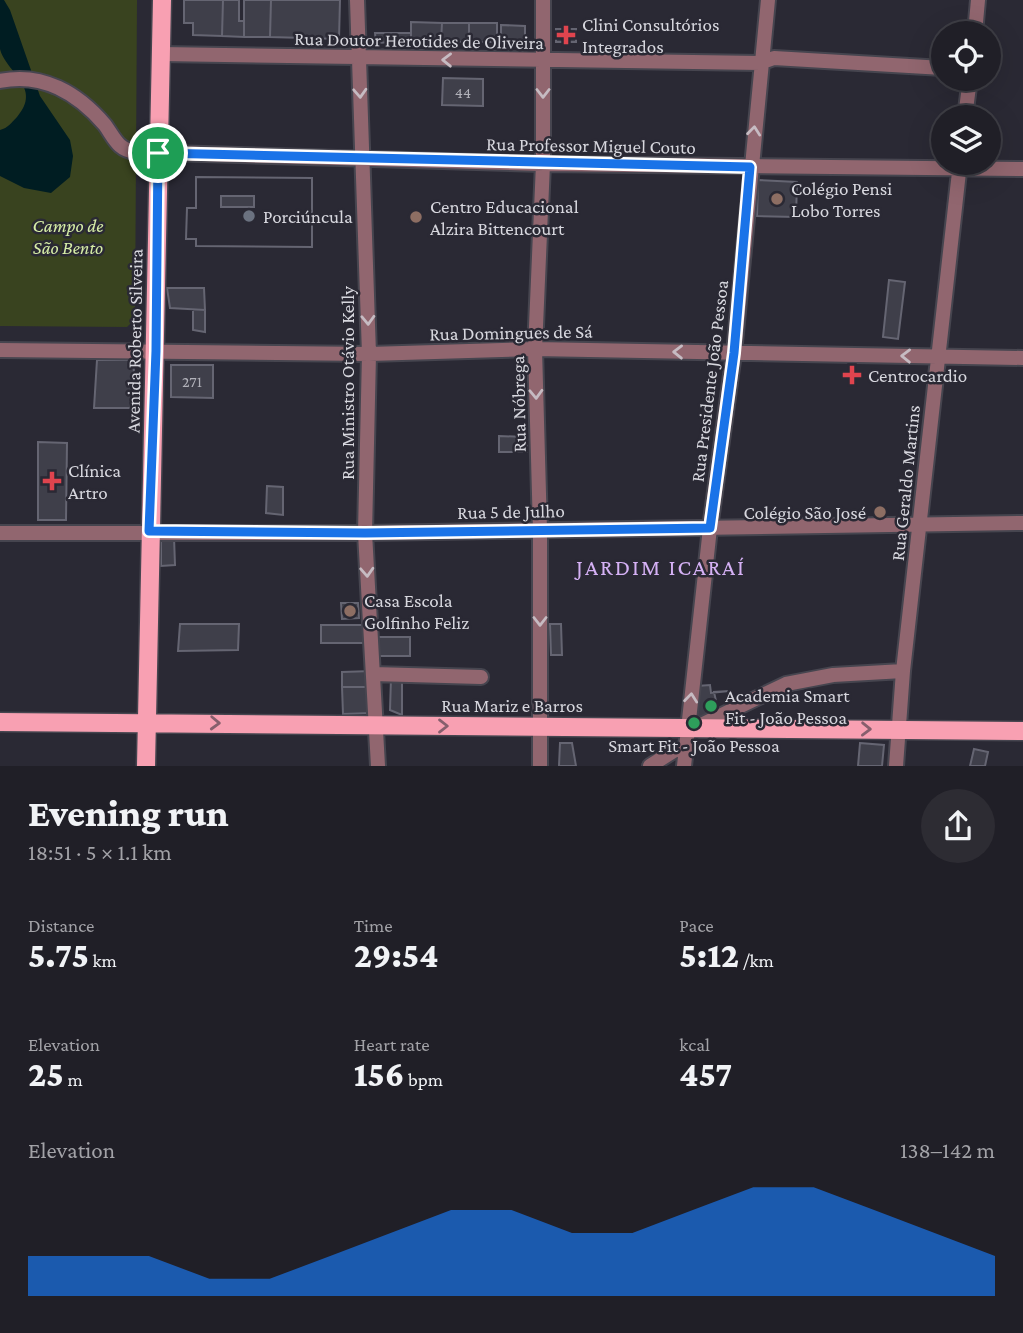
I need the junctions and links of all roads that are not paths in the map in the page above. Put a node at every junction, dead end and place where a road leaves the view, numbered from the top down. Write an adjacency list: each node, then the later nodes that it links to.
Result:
1 (162, 0): 7 (main road, Avenida Roberto Silveira)
2 (357, 0): 8 (street, Rua Ministro Otávio Kelly)
3 (543, 0): 9 (street, Rua Nóbrega)
4 (768, 0): 10 (street, Rua Presidente João Pessoa)
5 (978, 0): 6 (street)
6 (976, 21)
7 (162, 54): 8 (street, Rua Doutor Herotides de Oliveira); 13 (main road, Avenida Roberto Silveira)
8 (358, 58): 9 (street, Rua Doutor Herotides de Oliveira, one-way to 8); 14 (street, Rua Ministro Otávio Kelly, one-way to 14)
9 (543, 62): 10 (street, Rua Doutor Herotides de Oliveira); 15 (street, Rua Nóbrega, one-way to 15)
10 (760, 63): 11 (street, Rua Doutor Herotides de Oliveira); 17 (street, Rua Presidente João Pessoa, one-way to 10)
11 (931, 67)
12 (3, 80): 13 (street, Rua Professor Miguel Couto)
13 (158, 153): 14 (street, Rua Professor Miguel Couto); 23 (main road, Avenida Roberto Silveira)
14 (363, 159): 15 (street, Rua Professor Miguel Couto); 25 (street, Rua Ministro Otávio Kelly, one-way to 25)
15 (543, 164): 17 (street, Rua Professor Miguel Couto); 21 (street, Rua Nóbrega)
16 (931, 166): 17 (street, Rua Professor Miguel Couto)
17 (750, 167): 24 (street, Rua Presidente João Pessoa)
18 (1001, 168): 19 (street, Rua Professor Miguel Couto)
19 (1023, 169)
20 (959, 175): 26 (street, Rua Geraldo Martins)
21 (535, 349): 24 (street, Rua Domingues de Sá, one-way to 21); 25 (street, Rua Domingues de Sá); 31 (street, Rua Nóbrega, one-way to 31)
22 (0, 350): 23 (street, Rua Domingues de Sá)
23 (156, 351): 25 (street, Rua Domingues de Sá); 32 (main road, Avenida Roberto Silveira)
24 (734, 353): 26 (street, Rua Domingues de Sá, one-way to 24); 30 (street, Rua Presidente João Pessoa)
25 (369, 354): 34 (street, Rua Ministro Otávio Kelly)
26 (940, 356): 27 (street, Rua Domingues de Sá); 29 (street, Rua Geraldo Martins)
27 (1023, 358)
28 (1023, 523): 29 (street, Rua 5 de Julho)
29 (920, 525): 30 (street, Rua 5 de Julho); 35 (street, Rua Geraldo Martins)
30 (710, 528): 31 (street, Rua 5 de Julho); 42 (street, Rua Presidente João Pessoa, one-way to 30)
31 (540, 530): 34 (street, Rua 5 de Julho); 41 (street, Rua Nóbrega, one-way to 41)
32 (149, 531): 33 (street, Rua 5 de Julho); 34 (street, Rua 5 de Julho); 39 (main road, Avenida Roberto Silveira)
33 (0, 533)
34 (365, 533): 36 (street, Rua Ministro Otávio Kelly, one-way to 36)
35 (903, 671): 42 (street); 43 (street, Rua Geraldo Martins)
36 (373, 674): 37 (street); 40 (street, Rua Ministro Otávio Kelly)
37 (481, 677)
38 (0, 722): 39 (main road, Rua Mariz e Barros)
39 (147, 722): 40 (main road, Rua Mariz e Barros, one-way to 40); 46 (main road, Avenida Roberto Silveira)
40 (375, 726): 41 (main road, Rua Mariz e Barros, one-way to 41); 47 (street, Rua Ministro Otávio Kelly)
41 (540, 726): 42 (main road, Rua Mariz e Barros); 48 (street, Rua Nóbrega)
42 (694, 726): 43 (main road, Rua Mariz e Barros, one-way to 43); 45 (street, Rua Presidente João Pessoa)
43 (899, 730): 44 (main road, Rua Mariz e Barros); 51 (street, Rua Geraldo Martins)
44 (1023, 731)
45 (686, 749): 49 (street); 50 (street, Rua Presidente João Pessoa)
46 (146, 766)
47 (378, 766)
48 (540, 766)
49 (650, 766)
50 (684, 766)
51 (896, 766)

